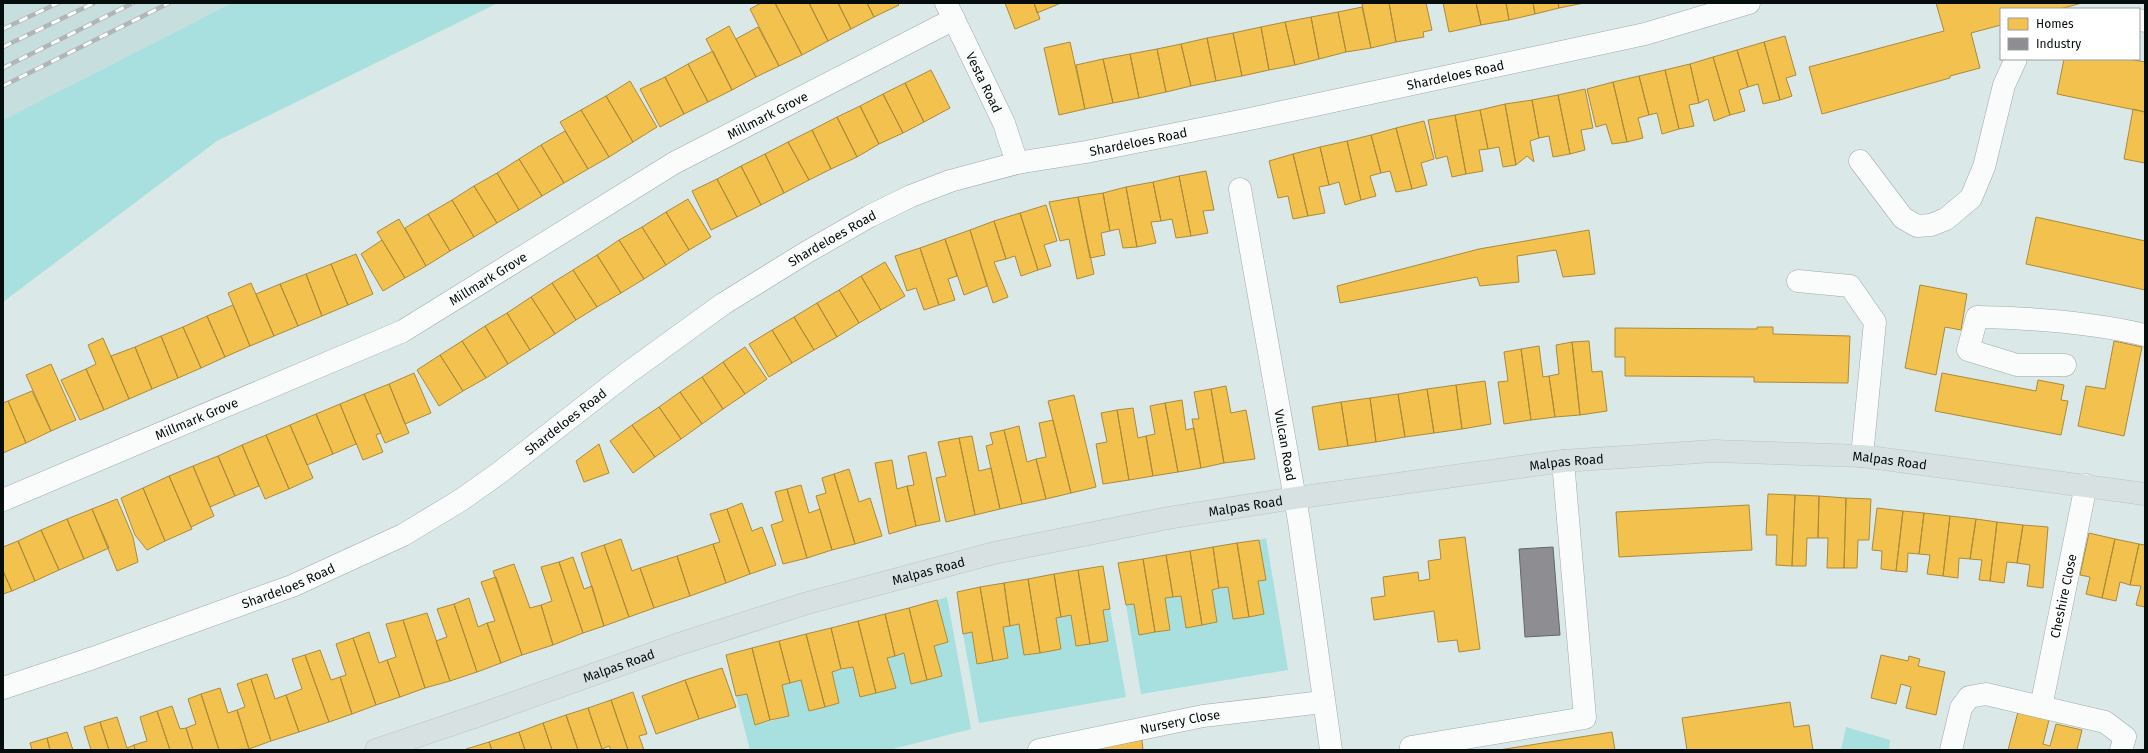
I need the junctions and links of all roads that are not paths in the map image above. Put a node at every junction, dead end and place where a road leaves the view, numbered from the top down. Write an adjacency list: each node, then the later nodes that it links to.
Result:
1 (1749, 3): 5 (street, Shardeloes Road)
2 (950, 11): 5 (street, Vesta Road); 15 (street, Millmark Grove)
3 (2016, 60): 4 (street)
4 (1860, 161)
5 (1017, 163): 16 (street, Shardeloes Road)
6 (1240, 190): 14 (street, Vulcan Road)
7 (1798, 281): 10 (street)
8 (2145, 335): 9 (street)
9 (2065, 365)
10 (1862, 456): 11 (main road, Malpas Road); 12 (main road, Malpas Road)
11 (1563, 461): 14 (main road, Malpas Road); 19 (street)
12 (2086, 484): 13 (main road, Malpas Road); 18 (street, Cheshire Close)
13 (2145, 492)
14 (1295, 498): 17 (street, Vulcan Road); 20 (main road, Malpas Road)
15 (3, 500)
16 (3, 688)
17 (1323, 702): 21 (street, Nursery Close); 22 (street, Vulcan Road)
18 (2041, 707): 23 (street); 24 (street)
19 (1411, 747)
20 (376, 750)
21 (1039, 750)
22 (1331, 750)
23 (1951, 750)
24 (2121, 750)

